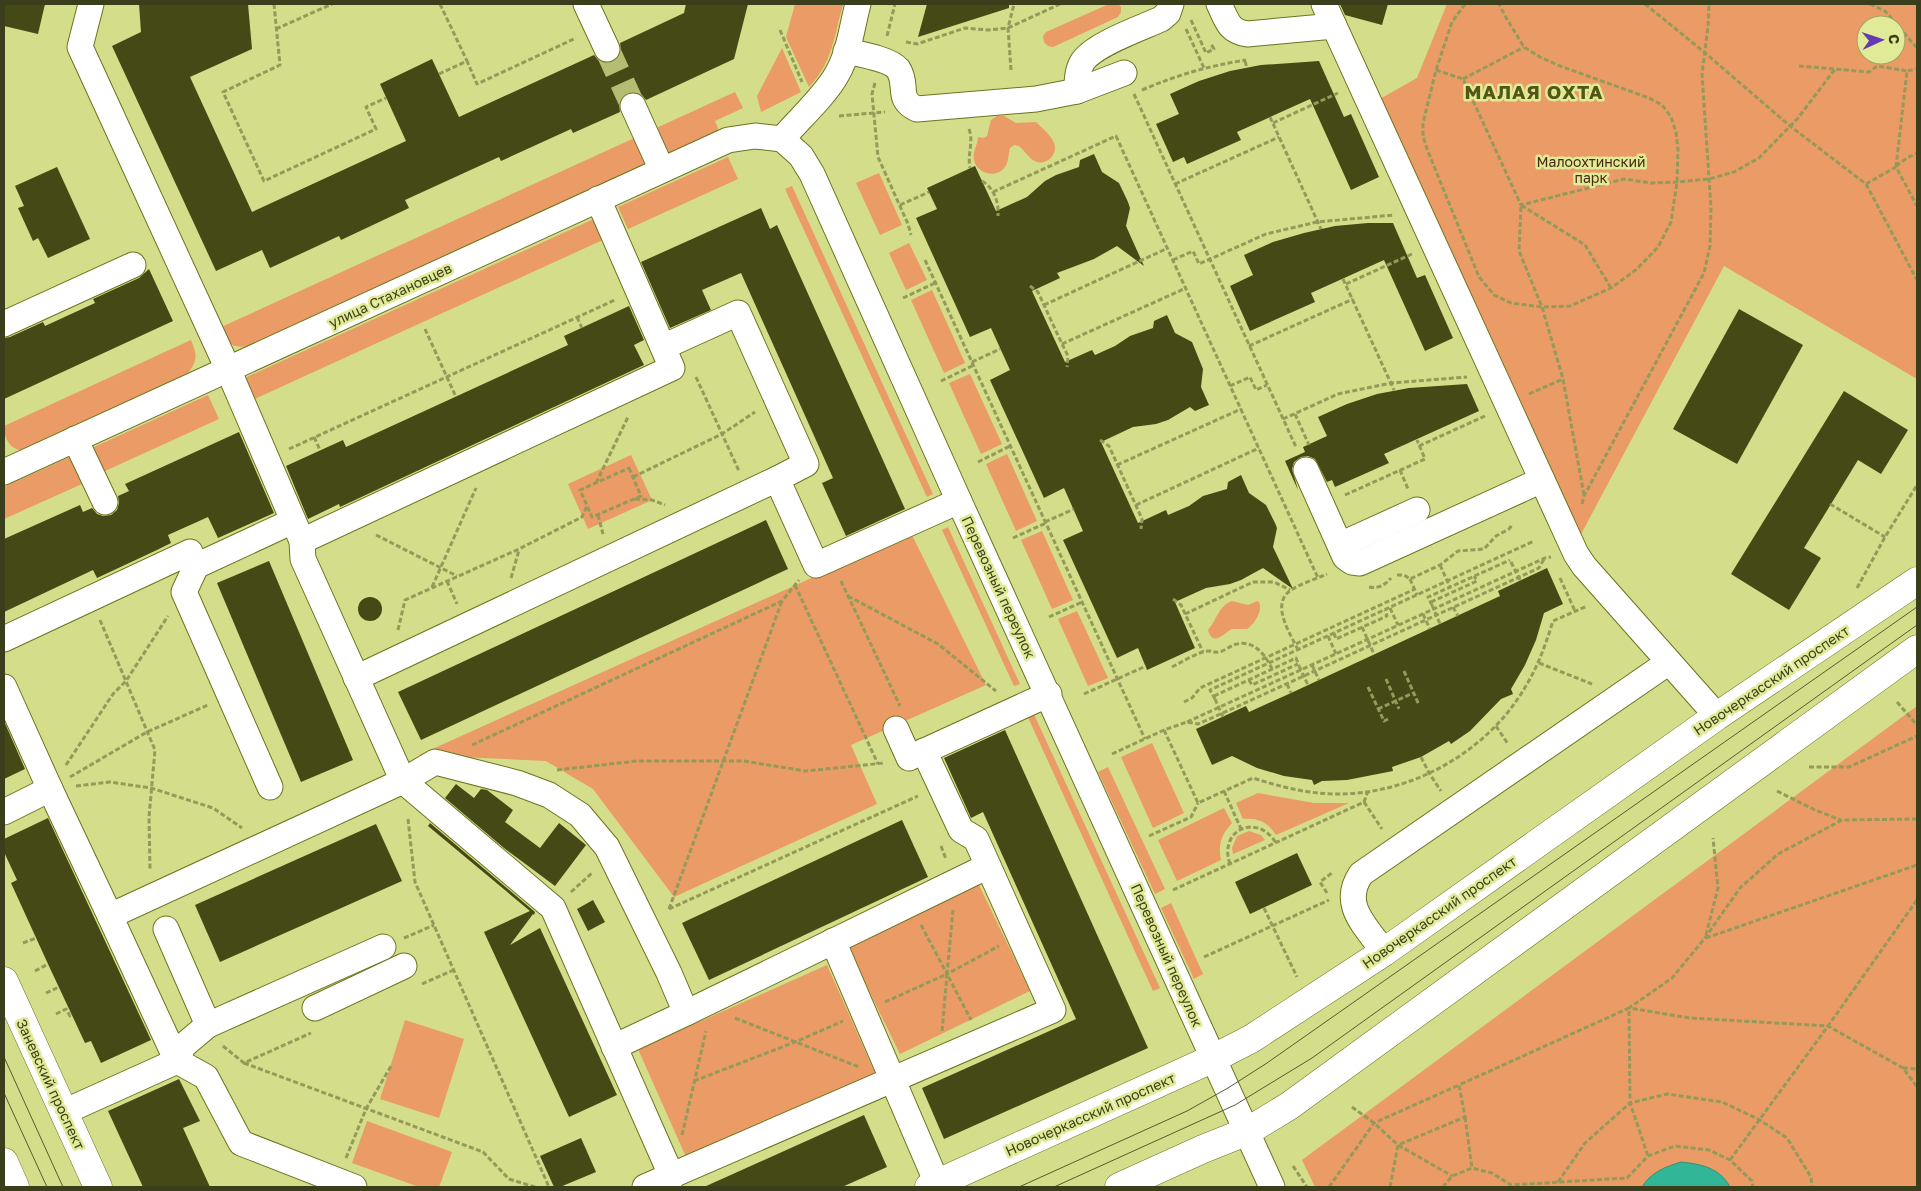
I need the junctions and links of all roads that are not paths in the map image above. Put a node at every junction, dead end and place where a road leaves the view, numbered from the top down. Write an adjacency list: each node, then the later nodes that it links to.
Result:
1 (91, 4): 19 (street)
2 (586, 4): 8 (street)
3 (858, 4): 9 (street)
4 (1172, 4): 11 (street)
5 (1219, 4): 7 (street)
6 (1324, 4): 7 (street)
7 (1334, 26): 24 (street)
8 (602, 39)
9 (846, 51): 11 (street); 13 (street)
10 (1129, 83): 11 (street)
11 (1077, 91)
12 (633, 106): 14 (street)
13 (782, 139): 14 (street, улица Стахановцев); 25 (street, Перевозный переулок)
14 (662, 170): 15 (street, улица Стахановцев)
15 (598, 199): 18 (street); 19 (street, улица Стахановцев)
16 (133, 265): 17 (street)
17 (4, 324)
18 (671, 343): 23 (street); 28 (street)
19 (228, 369): 20 (street, улица Стахановцев); 28 (street)
20 (75, 439): 21 (street, улица Стахановцев); 26 (street)
21 (5, 468)
22 (1306, 470): 29 (street)
23 (777, 479): 25 (street); 35 (street)
24 (1542, 480): 29 (street); 34 (street)
25 (959, 501): 37 (street, Перевозный переулок)
26 (104, 502)
27 (1418, 510): 29 (street)
28 (297, 531): 30 (street); 35 (street)
29 (1346, 554)
30 (196, 566): 32 (street); 42 (street)
31 (1917, 580): 38 (main road, Новочеркасский проспект)
32 (4, 639)
33 (1917, 649): 63 (main road)
34 (1669, 662): 38 (street); 50 (street)
35 (356, 678): 41 (street)
36 (4, 687): 43 (street)
37 (1049, 694): 40 (street); 59 (street, Перевозный переулок)
38 (1716, 716): 50 (main road, Новочеркасский проспект)
39 (896, 729): 40 (street)
40 (924, 751): 45 (street)
41 (403, 781): 46 (street); 56 (street); 58 (street)
42 (270, 787)
43 (50, 789): 44 (street); 46 (street)
44 (4, 812)
45 (988, 866): 48 (street); 61 (street)
46 (110, 916): 60 (street)
47 (166, 929): 57 (street)
48 (833, 941): 56 (street); 61 (street)
49 (383, 947): 51 (street)
50 (1384, 952): 59 (main road, Новочеркасский проспект)
51 (339, 966): 54 (street); 57 (street)
52 (404, 966): 54 (street)
53 (4, 981): 62 (main road, Заневский проспект)
54 (350, 991): 55 (street)
55 (314, 1008)
56 (686, 1013): 58 (street)
57 (208, 1025): 60 (street)
58 (614, 1047): 65 (street)
59 (1214, 1058): 63 (street, Перевозный переулок); 66 (main road, Новочеркасский проспект)
60 (177, 1061): 62 (street); 67 (street)
61 (892, 1080): 65 (street); 66 (street)
62 (64, 1112): 69 (main road, Заневский проспект)
63 (1248, 1131): 71 (main road); 72 (street, Перевозный переулок)
64 (4, 1162): 68 (main road)
65 (672, 1177): 70 (street)
66 (933, 1185)
67 (351, 1186)
68 (15, 1187)
69 (98, 1187)
70 (646, 1187)
71 (1119, 1187)
72 (1272, 1187)

